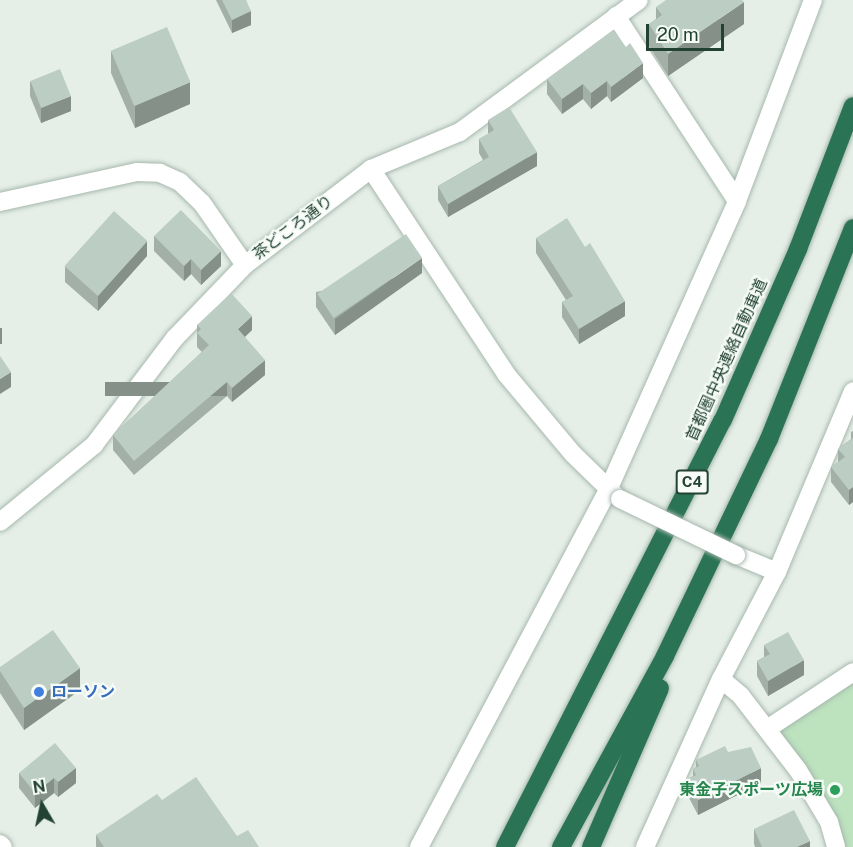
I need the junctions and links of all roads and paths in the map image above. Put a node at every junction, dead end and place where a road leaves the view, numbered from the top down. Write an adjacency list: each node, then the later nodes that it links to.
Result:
1 (639, 0): 3 (street, 茶どころ通り)
2 (813, 0): 6 (street)
3 (616, 16): 5 (street, 茶どころ通り); 6 (street)
4 (853, 106): 19 (highway, 首都圏中央連絡自動車道 / C4)
5 (371, 169): 9 (street, 茶どころ通り); 12 (street)
6 (737, 201): 12 (street)
7 (0, 202): 9 (street)
8 (853, 228): 11 (highway)
9 (245, 265): 13 (street, 茶どころ通り)
10 (853, 391): 14 (street)
11 (769, 439): 20 (highway); 21 (highway)
12 (614, 494): 14 (street, bridge); 18 (street)
13 (0, 522)
14 (777, 572): 16 (street)
15 (853, 672): 17 (street)
16 (721, 679): 17 (street); 22 (street)
17 (767, 729): 23 (street)
18 (419, 847)
19 (505, 847)
20 (561, 847)
21 (591, 847)
22 (645, 847)
23 (836, 847)

